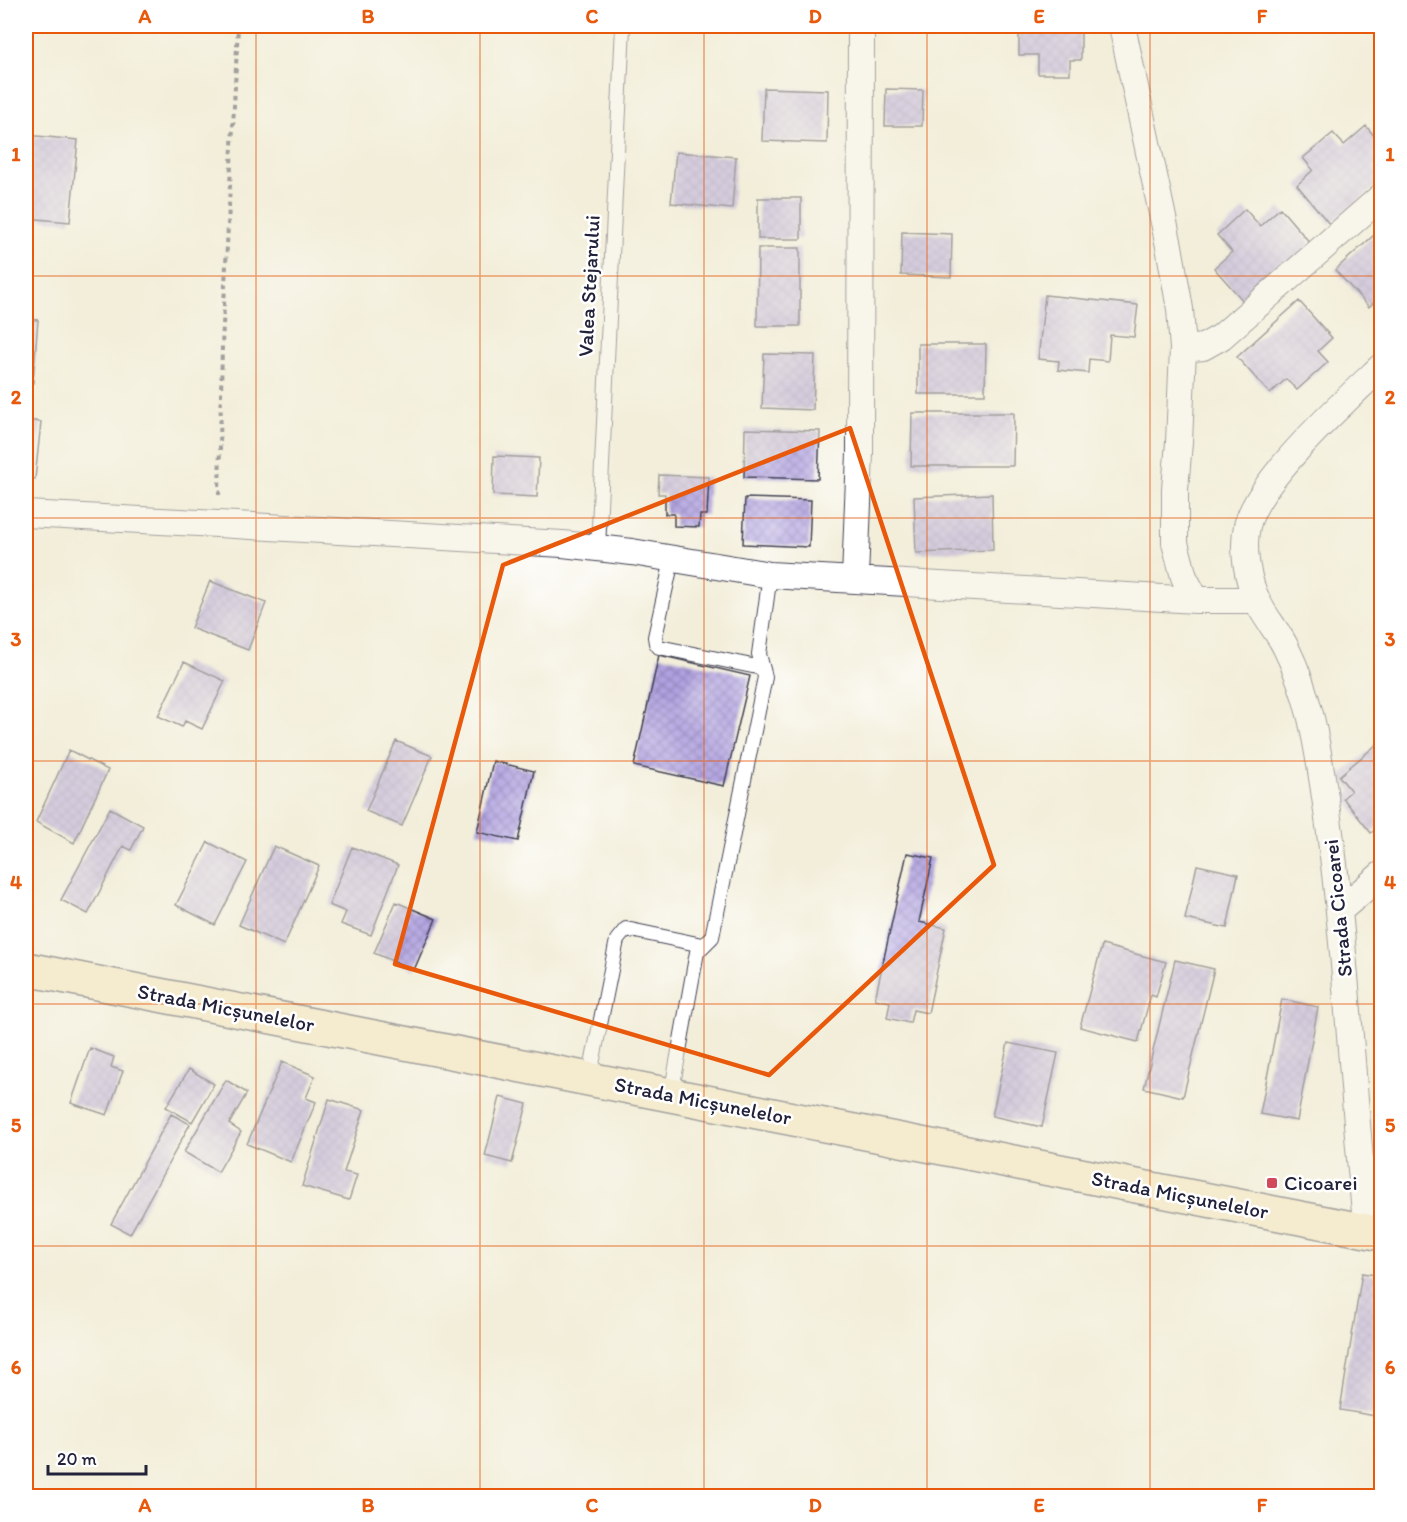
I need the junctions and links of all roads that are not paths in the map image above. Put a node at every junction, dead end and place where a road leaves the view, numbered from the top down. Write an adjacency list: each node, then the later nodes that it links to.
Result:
1 (623, 26): 8 (lane, Valea Stejarului)
2 (861, 26): 11 (street)
3 (1122, 26): 5 (street)
4 (1382, 196): 5 (street)
5 (1183, 349): 12 (street)
6 (1382, 366): 13 (street, Strada Cicoarei)
7 (26, 514): 8 (street)
8 (598, 548): 9 (street)
9 (672, 560): 10 (street); 14 (lane)
10 (770, 575): 11 (street); 14 (lane)
11 (855, 578): 12 (street)
12 (1196, 600): 13 (street)
13 (1256, 600): 16 (street, Strada Cicoarei)
14 (762, 668): 17 (lane)
15 (1382, 874): 16 (street)
16 (1340, 910): 21 (street, Strada Cicoarei)
17 (702, 945): 19 (lane); 20 (lane)
18 (26, 969): 19 (street, Strada Micșunelelor)
19 (589, 1079): 20 (street, Strada Micșunelelor)
20 (671, 1095): 21 (street, Strada Micșunelelor)
21 (1374, 1232)

